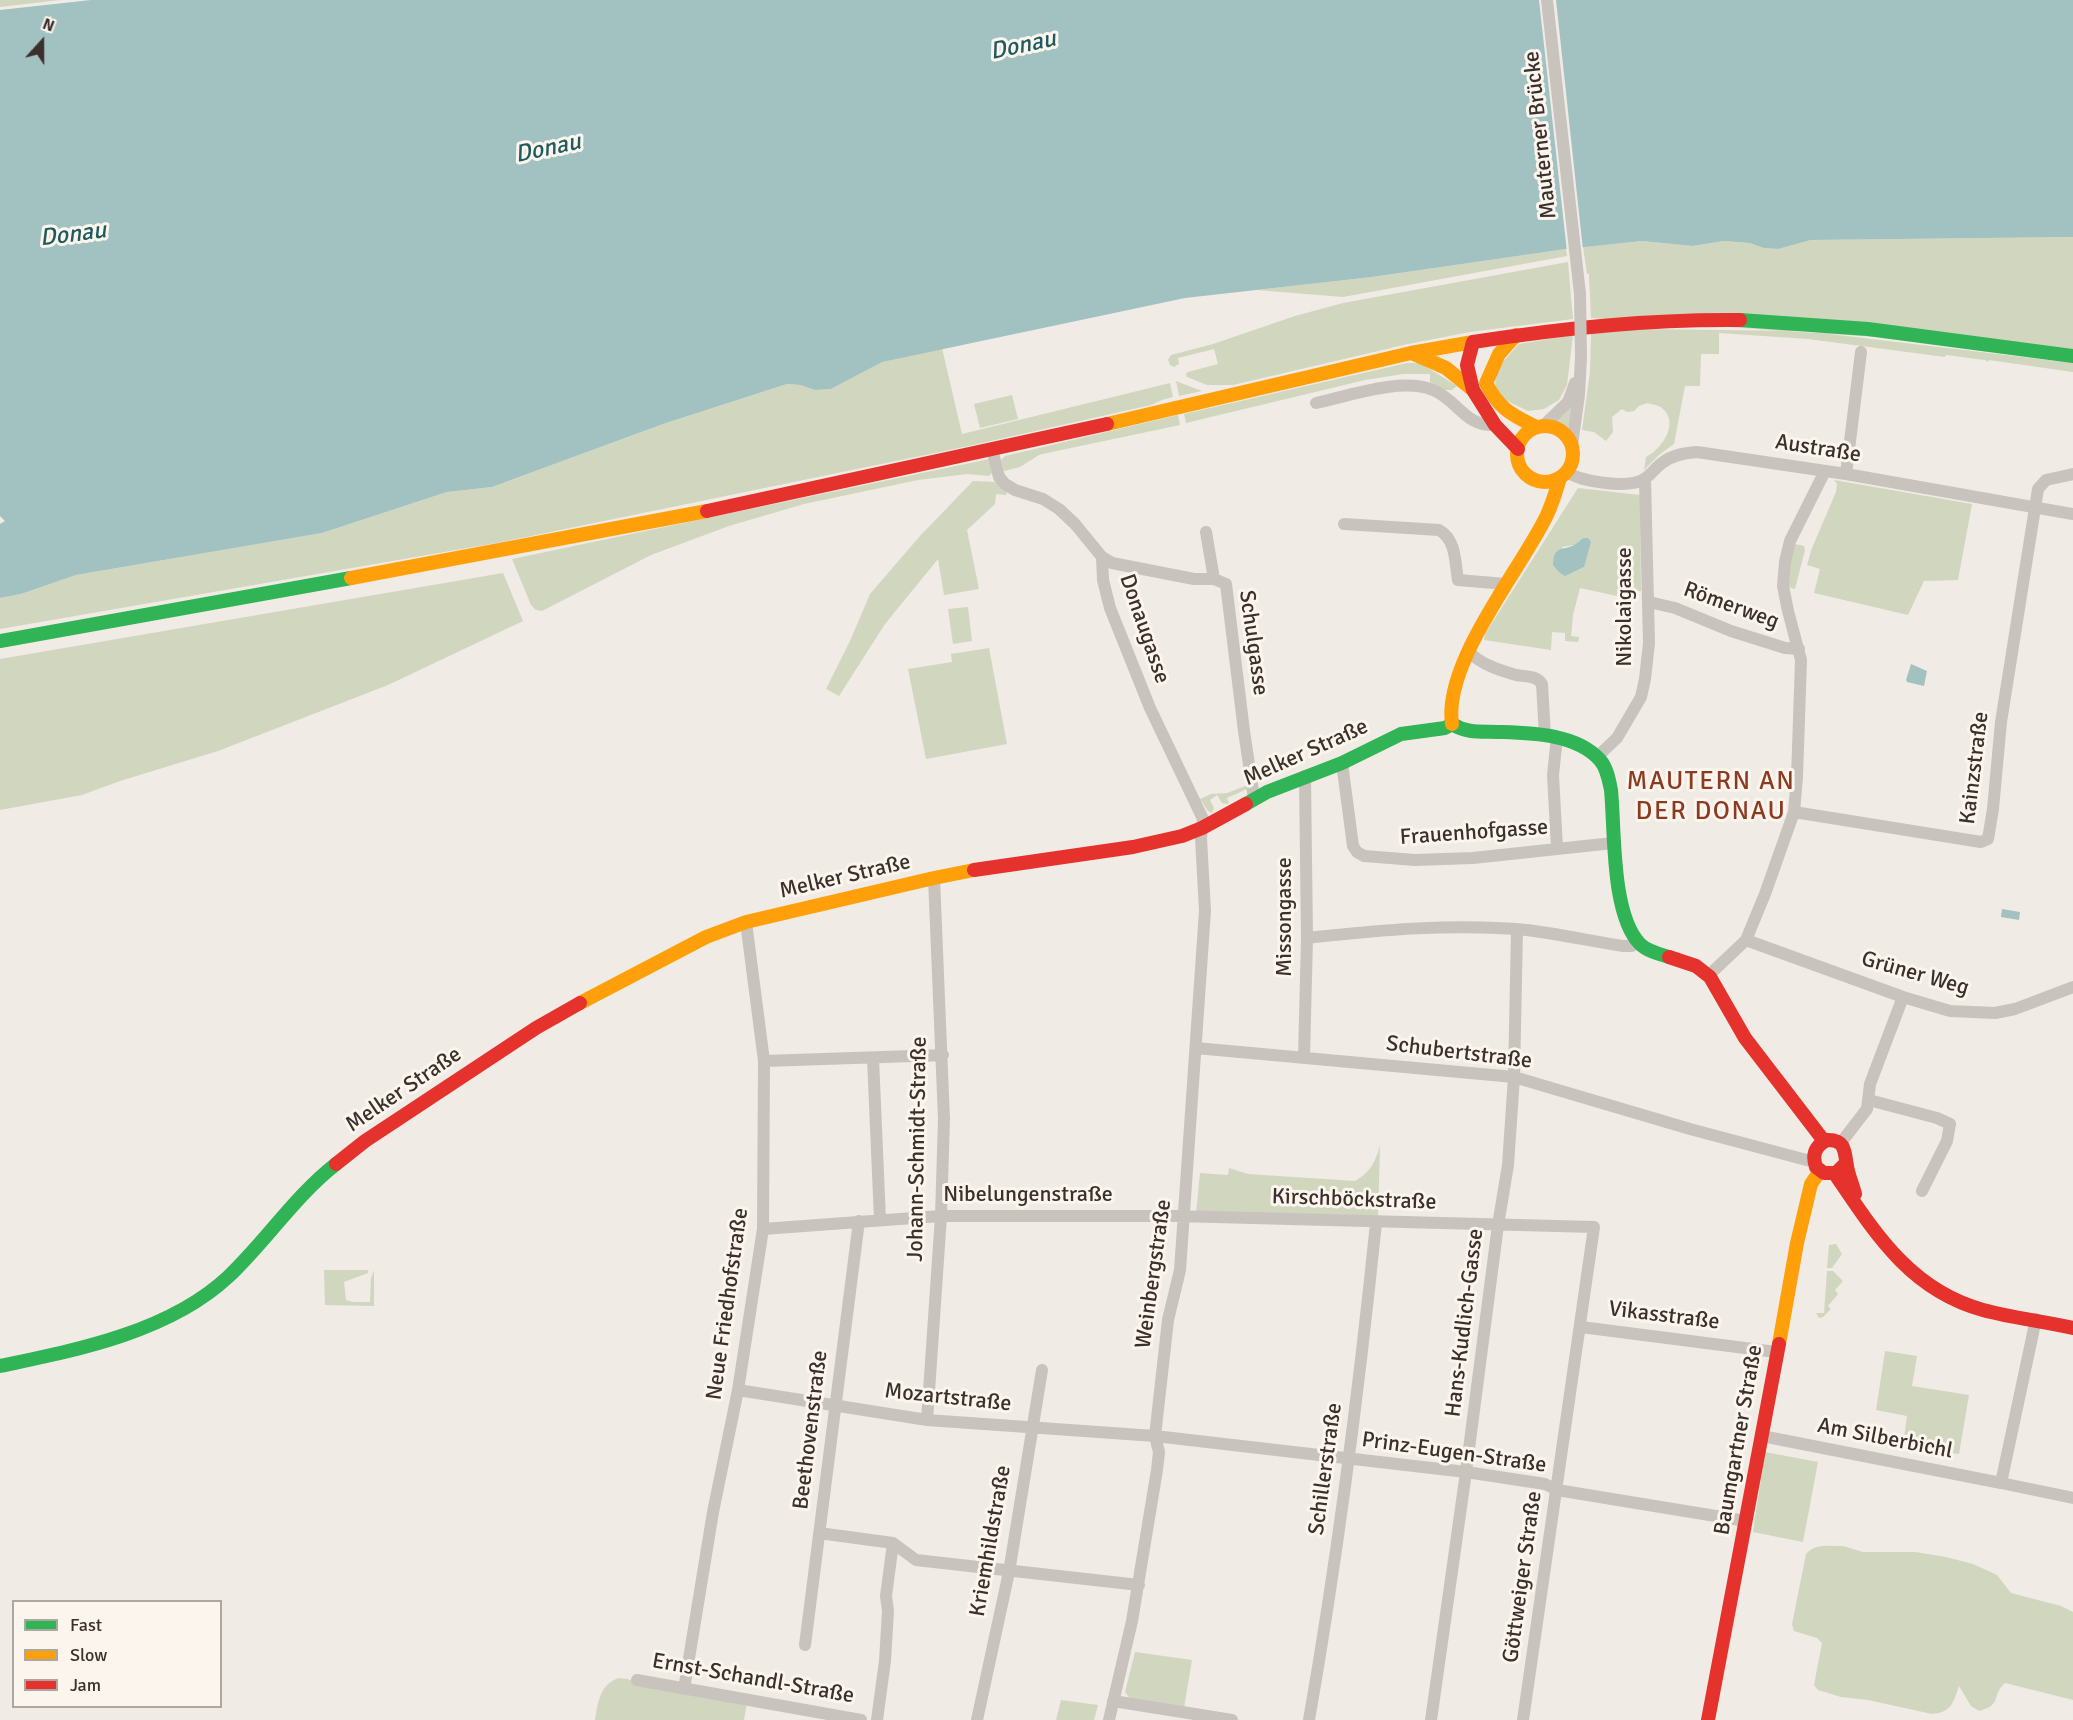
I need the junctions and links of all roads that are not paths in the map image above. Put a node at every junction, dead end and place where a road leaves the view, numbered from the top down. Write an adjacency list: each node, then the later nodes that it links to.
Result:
1 (1547, 0): 7 (street, Mauterner Brücke, bridge)
2 (1516, 335): 3 (main road); 6 (main road); 8 (main road)
3 (1473, 342): 5 (main road); 8 (main road); 9 (main road)
4 (1861, 352): 18 (street)
5 (1411, 353): 9 (main road); 15 (main road)
6 (2073, 356)
7 (1581, 361): 13 (street); 14 (street, Mauterner Brücke)
8 (1486, 383): 9 (street); 13 (main road)
9 (1473, 390): 11 (street); 12 (main road)
10 (1316, 403): 11 (street)
11 (1454, 405): 12 (street)
12 (1495, 425): 16 (main road)
13 (1539, 426): 14 (main road); 16 (main road)
14 (1572, 445): 20 (main road)
15 (992, 449): 28 (street, Donaugasse); 32 (main road)
16 (1518, 449): 22 (main road)
17 (1825, 471): 18 (street, Austraße); 21 (street, Austraße); 33 (street)
18 (1846, 474): 23 (street, Austraße)
19 (2073, 474): 23 (street)
20 (1563, 475): 21 (street); 22 (main road); 27 (main road)
21 (1645, 479): 31 (street, Nikolaigasse)
22 (1541, 483): 27 (main road)
23 (2035, 507): 24 (street, Austraße); 41 (street, Kainzstraße)
24 (2073, 514)
25 (1344, 524): 30 (street)
26 (1206, 532): 29 (street)
27 (1527, 548): 30 (main road)
28 (1102, 557): 29 (street, Schulgasse); 42 (street, Donaugasse)
29 (1214, 579): 40 (street, Schulgasse)
30 (1506, 584): 34 (main road)
31 (1649, 602): 33 (street, Römerweg); 37 (street, Nikolaigasse)
32 (0, 641)
33 (1799, 649): 41 (street)
34 (1468, 651): 35 (main road); 36 (street)
35 (1452, 724): 36 (main road); 38 (main road, Melker Straße)
36 (1551, 736): 37 (main road); 44 (street)
37 (1598, 756): 43 (main road)
38 (1342, 763): 39 (main road, Melker Straße); 44 (street, Frauenhofgasse)
39 (1305, 776): 40 (main road, Melker Straße); 48 (street, Missongasse)
40 (1254, 798): 42 (main road, Melker Straße)
41 (1794, 812): 49 (street)
42 (1202, 828): 45 (main road, Melker Straße); 54 (street, Weinbergstraße)
43 (1612, 843): 44 (street, Frauenhofgasse); 50 (main road)
44 (1557, 848)
45 (934, 878): 46 (main road, Melker Straße); 55 (street, Johann-Schmidt-Straße)
46 (746, 922): 58 (street, Neue Friedhofstraße); 80 (main road, Melker Straße)
47 (1517, 930): 48 (street); 50 (street); 59 (street, Hans-Kudlich-Gasse)
48 (1307, 938): 56 (street, Missongasse)
49 (1746, 940): 51 (street); 53 (street, Grüner Weg)
50 (1637, 941): 51 (main road)
51 (1708, 976): 61 (main road)
52 (2073, 987): 53 (street, Grüner Weg)
53 (1903, 997): 60 (street)
54 (1196, 1048): 56 (street, Schubertstraße); 69 (street, Weinbergstraße)
55 (943, 1055): 57 (street); 68 (street, Johann-Schmidt-Straße)
56 (1304, 1057): 59 (street, Schubertstraße)
57 (873, 1058): 58 (street); 70 (street)
58 (764, 1061): 75 (street, Neue Friedhofstraße)
59 (1514, 1077): 64 (street, Schubertstraße); 73 (street, Hans-Kudlich-Gasse)
60 (1869, 1100): 62 (street); 66 (street)
61 (1824, 1141): 62 (main road); 64 (main road)
62 (1840, 1144): 63 (main road)
63 (1846, 1163): 65 (main road); 67 (main road)
64 (1817, 1167): 65 (main road); 79 (main road, Baumgartner Straße)
65 (1835, 1174): 67 (main road)
66 (1922, 1191)
67 (1860, 1210): 76 (main road)
68 (941, 1216): 69 (street, Nibelungenstraße); 70 (street, Nibelungenstraße); 84 (street, Johann-Schmidt-Straße)
69 (1185, 1216): 72 (street, Kirschböckstraße); 86 (street, Weinbergstraße)
70 (880, 1220): 71 (street, Nibelungenstraße)
71 (859, 1221): 75 (street, Nibelungenstraße); 83 (street, Beethovenstraße)
72 (1376, 1223): 73 (street, Kirschböckstraße); 88 (street, Schillerstraße)
73 (1498, 1225): 74 (street, Kirschböckstraße); 89 (street, Hans-Kudlich-Gasse)
74 (1594, 1227): 78 (street, Göttweiger Straße)
75 (763, 1229): 82 (street, Neue Friedhofstraße)
76 (2036, 1319): 77 (main road); 90 (street)
77 (2072, 1326)
78 (1581, 1327): 79 (street, Vikasstraße); 91 (street, Göttweiger Straße)
79 (1776, 1352): 87 (main road, Baumgartner Straße)
80 (0, 1366)
81 (1042, 1370): 85 (street, Kriemhildstraße)
82 (738, 1390): 83 (street, Mozartstraße); 100 (street, Neue Friedhofstraße)
83 (835, 1405): 84 (street, Mozartstraße); 94 (street, Beethovenstraße)
84 (927, 1420): 85 (street, Mozartstraße)
85 (1032, 1428): 86 (street, Mozartstraße); 96 (street, Kriemhildstraße)
86 (1155, 1436): 88 (street, Prinz-Eugen-Straße); 97 (street, Weinbergstraße)
87 (1762, 1436): 90 (street, Am Silberbichl); 93 (main road, Baumgartner Straße)
88 (1350, 1460): 89 (street, Prinz-Eugen-Straße); 107 (street, Schillerstraße)
89 (1467, 1472): 91 (street, Prinz-Eugen-Straße); 108 (street, Hans-Kudlich-Gasse)
90 (2001, 1483): 92 (street, Am Silberbichl)
91 (1557, 1490): 93 (street, Prinz-Eugen-Straße); 109 (street, Göttweiger Straße)
92 (2073, 1498)
93 (1746, 1521): 110 (main road, Baumgartner Straße)
94 (819, 1533): 95 (street); 98 (street, Beethovenstraße)
95 (893, 1543): 96 (street); 103 (street)
96 (1009, 1572): 97 (street); 104 (street, Kriemhildstraße)
97 (1139, 1585): 101 (street, Weinbergstraße)
98 (805, 1645)
99 (637, 1680): 100 (street, Ernst-Schandl-Straße)
100 (684, 1689): 102 (street, Ernst-Schandl-Straße)
101 (1113, 1701): 105 (street, Weinbergstraße); 106 (street)
102 (861, 1720)
103 (877, 1720)
104 (977, 1720)
105 (1109, 1720)
106 (1232, 1720)
107 (1309, 1720)
108 (1431, 1720)
109 (1523, 1720)
110 (1708, 1720)

